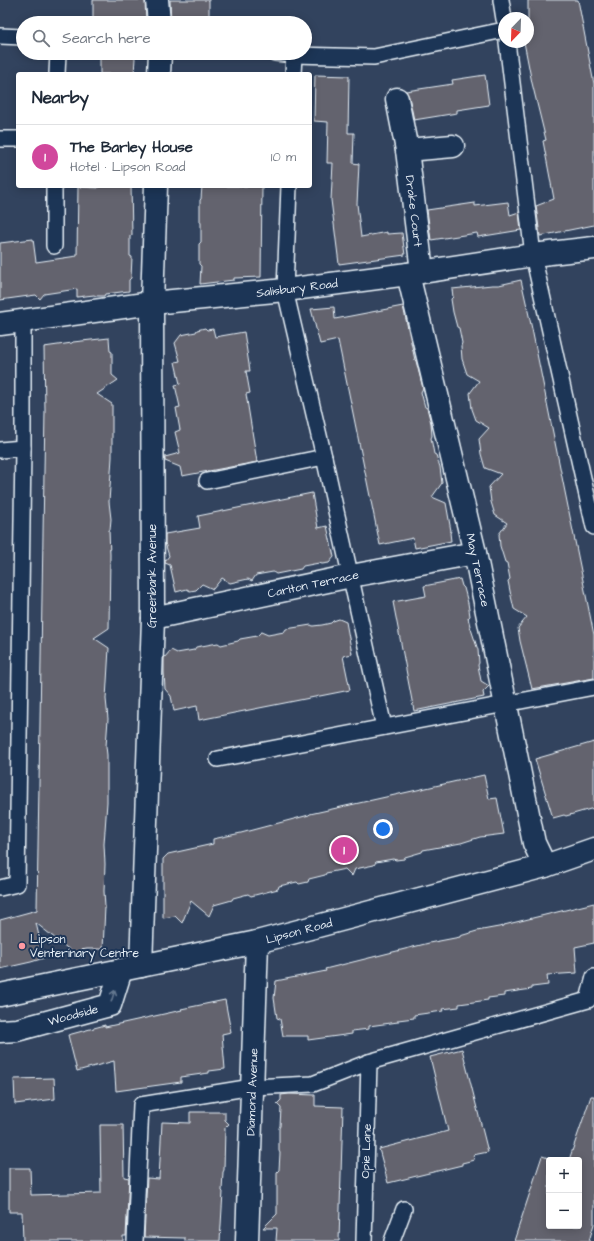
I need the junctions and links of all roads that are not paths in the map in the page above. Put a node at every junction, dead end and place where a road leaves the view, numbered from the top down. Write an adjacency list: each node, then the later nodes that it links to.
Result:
1 (157, 0): 4 (street)
2 (501, 0): 3 (lane)
3 (503, 12)
4 (158, 16)
5 (498, 31): 9 (lane)
6 (0, 36): 7 (lane)
7 (16, 37)
8 (508, 48): 26 (lane)
9 (312, 55)
10 (58, 60): 13 (lane)
11 (160, 60): 14 (street)
12 (294, 60): 15 (lane)
13 (57, 72)
14 (159, 72)
15 (294, 72)
16 (397, 99): 20 (street, Drake Court)
17 (0, 139): 18 (lane)
18 (16, 139)
19 (453, 146): 20 (street)
20 (407, 150): 27 (street, Drake Court)
21 (54, 188): 24 (lane)
22 (156, 188): 29 (street, Greenbank Avenue)
23 (289, 188): 28 (lane)
24 (54, 246)
25 (594, 248): 26 (street, Salisbury Road)
26 (533, 255): 27 (street, Salisbury Road); 36 (lane)
27 (415, 273): 28 (street, Salisbury Road); 37 (street, May Terrace)
28 (285, 290): 29 (street, Salisbury Road); 34 (lane)
29 (152, 303): 30 (street, Salisbury Road); 39 (street, Greenbank Avenue)
30 (23, 321): 31 (street, Salisbury Road); 32 (lane)
31 (0, 324)
32 (23, 448): 33 (lane); 46 (lane)
33 (0, 450)
34 (324, 457): 35 (lane); 38 (lane)
35 (207, 481)
36 (594, 527)
37 (475, 553): 38 (street, Carlton Terrace); 41 (street, May Terrace)
38 (350, 576): 39 (street, Carlton Terrace); 42 (lane)
39 (153, 618): 48 (street, Greenbank Avenue)
40 (594, 687): 41 (lane)
41 (506, 704): 42 (lane); 45 (street, May Terrace)
42 (384, 727): 43 (lane)
43 (218, 759)
44 (594, 849): 45 (street, Lipson Road)
45 (545, 866): 47 (street, Lipson Road)
46 (0, 888)
47 (257, 942): 48 (street, Lipson Road); 53 (street, Diamond Avenue)
48 (131, 968): 50 (street, Lipson Road); 51 (street, Woodside, one-way to 48)
49 (594, 977): 52 (lane)
50 (0, 995)
51 (0, 1031)
52 (369, 1062): 53 (lane); 57 (lane, Opie Lane)
53 (252, 1087): 55 (lane); 56 (street, Diamond Avenue)
54 (404, 1209): 58 (lane)
55 (135, 1241)
56 (247, 1241)
57 (364, 1241)
58 (392, 1241)

